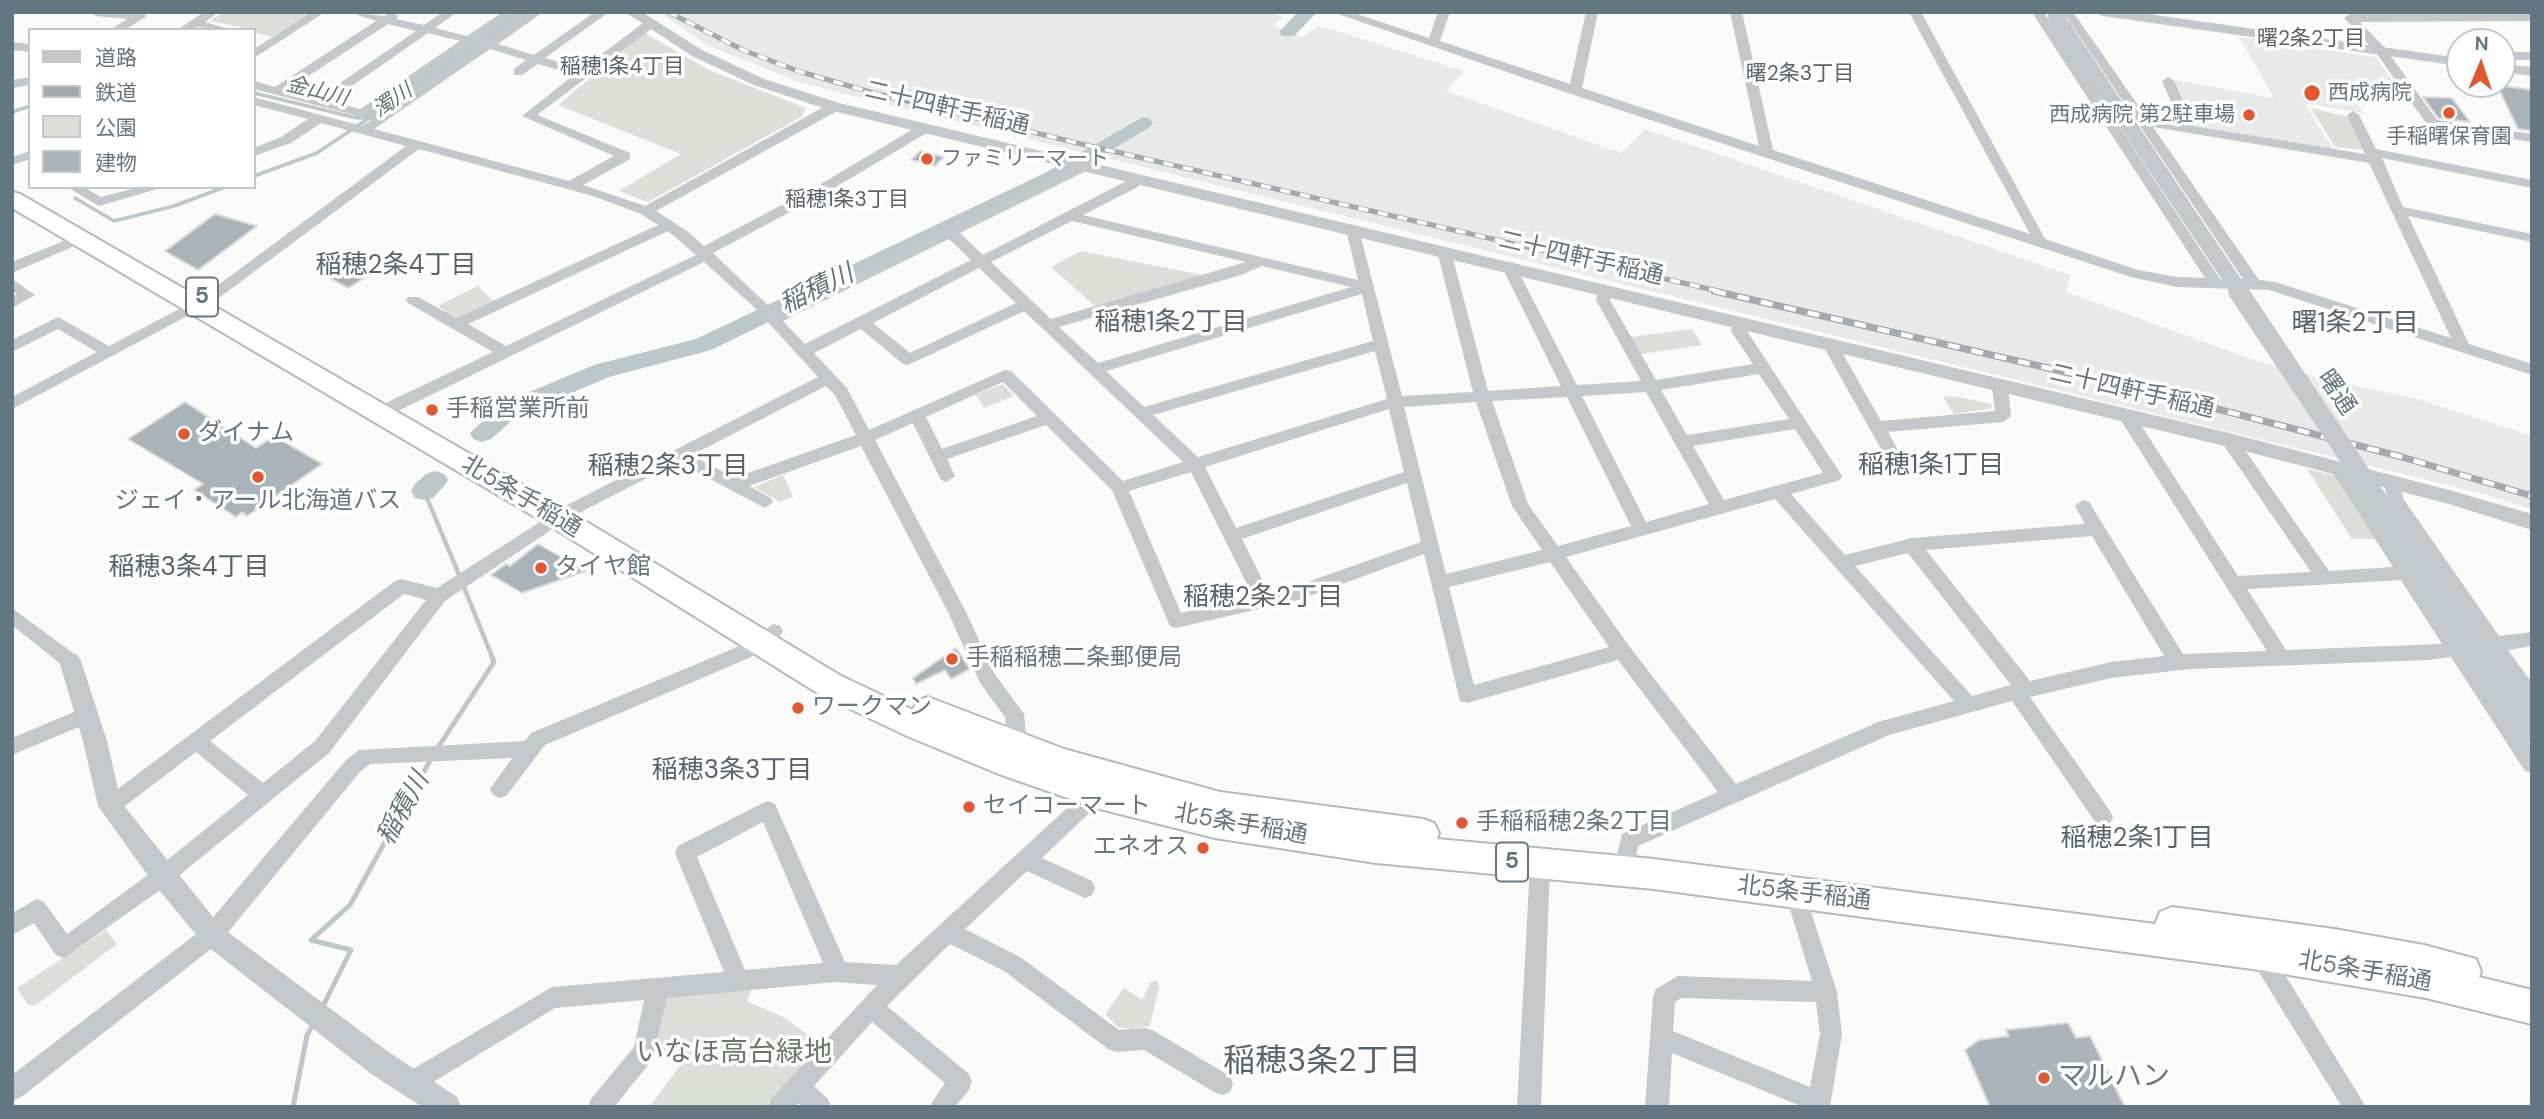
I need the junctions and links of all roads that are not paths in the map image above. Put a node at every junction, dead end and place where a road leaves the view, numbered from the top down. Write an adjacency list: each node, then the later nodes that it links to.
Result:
1 (96, 12): 18 (street)
2 (213, 12): 22 (street)
3 (319, 12): 29 (street)
4 (355, 12): 21 (street)
5 (398, 12): 21 (street)
6 (451, 12): 27 (street)
7 (511, 12): 30 (street)
8 (537, 12): 30 (street)
9 (603, 12): 34 (street)
10 (632, 12): 23 (street, 二十四軒手稲通)
11 (1338, 12): 20 (street)
12 (1444, 12): 31 (street)
13 (1592, 12): 40 (street)
14 (1736, 12): 54 (street)
15 (1915, 12): 72 (street)
16 (2102, 12): 32 (street)
17 (2053, 13): 47 (street); 79 (street); 162 (street, 曙通, bridge)
18 (143, 15): 24 (street)
19 (2525, 15): 32 (street)
20 (1368, 17): 31 (street)
21 (386, 20): 27 (street); 41 (street)
22 (195, 23): 25 (street); 26 (street)
23 (650, 24): 37 (street); 44 (street, 二十四軒手稲通)
24 (120, 28)
25 (186, 28)
26 (217, 28)
27 (426, 30): 30 (street); 43 (street)
28 (256, 37): 29 (street)
29 (274, 41): 33 (street)
30 (479, 43): 34 (street); 43 (street); 49 (street)
31 (1433, 44): 40 (street)
32 (2381, 51): 35 (street); 51 (street)
33 (256, 53)
34 (536, 59): 36 (street); 37 (street)
35 (2446, 59)
36 (518, 72)
37 (584, 74): 60 (street)
38 (2168, 81): 48 (street)
39 (256, 86): 41 (street)
40 (1575, 90): 54 (street)
41 (277, 91): 43 (street)
42 (256, 102): 46 (street)
43 (320, 102)
44 (834, 107): 50 (street, 二十四軒手稲通); 65 (street)
45 (2353, 115): 55 (street)
46 (318, 118): 49 (street); 53 (street)
47 (2143, 121): 48 (street); 81 (street)
48 (2188, 127): 55 (street)
49 (356, 128): 52 (street)
50 (925, 128): 56 (street, 二十四軒手稲通); 74 (street)
51 (2532, 138)
52 (417, 144): 60 (street); 86 (street)
53 (256, 150)
54 (1767, 153): 72 (street)
55 (2375, 156): 58 (street); 64 (street)
56 (1082, 165): 57 (street, 二十四軒手稲通); 69 (street)
57 (1138, 179): 66 (street); 68 (street, 二十四軒手稲通)
58 (2532, 184)
59 (12, 185): 86 (highway, 北5条手稲通 / 5)
60 (572, 185): 65 (street)
61 (77, 189): 62 (street)
62 (149, 189)
63 (12, 199): 71 (highway, 北5条手稲通 / 5)
64 (2399, 210): 70 (street); 95 (street)
65 (646, 211): 67 (street)
66 (1071, 216): 75 (street); 76 (street)
67 (667, 226): 74 (street); 91 (street)
68 (1353, 229): 73 (street, 二十四軒手稲通); 82 (street)
69 (950, 232): 76 (street); 88 (street)
70 (2532, 238)
71 (81, 239): 78 (street); 86 (highway, 北5条手稲通 / 5)
72 (2038, 242): 79 (street)
73 (1444, 251): 77 (street, 二十四軒手稲通); 107 (street)
74 (705, 253): 88 (street); 97 (street)
75 (1261, 261): 82 (street); 92 (street)
76 (981, 262): 87 (street); 90 (street)
77 (1512, 267): 83 (street, 二十四軒手稲通); 106 (street)
78 (12, 268)
79 (2215, 283): 81 (street)
80 (12, 284): 85 (street)
81 (2254, 284): 95 (street)
82 (1365, 286): 93 (street); 101 (street)
83 (1604, 289): 89 (street, 二十四軒手稲通); 104 (street)
84 (413, 300): 91 (street)
85 (12, 303)
86 (202, 303): 99 (street); 110 (highway, 北5条手稲通 / 5); 134 (highway, 北5条手稲通 / 5)
87 (1026, 304): 90 (street); 92 (street)
88 (768, 314): 98 (street)
89 (1740, 321): 94 (street, 二十四軒手稲通); 100 (street)
90 (863, 322): 98 (street)
91 (456, 324): 97 (street)
92 (1048, 325): 101 (street)
93 (1380, 344): 108 (street); 111 (street)
94 (1830, 344): 105 (street, 二十四軒手稲通); 116 (street)
95 (2462, 345): 102 (street)
96 (12, 347): 99 (street)
97 (505, 352): 110 (street)
98 (803, 352): 103 (street)
99 (109, 353): 109 (street)
100 (1764, 368): 104 (street); 115 (street)
101 (1095, 369): 111 (street)
102 (2532, 370)
103 (828, 378): 117 (street); 121 (street)
104 (1651, 386): 106 (street); 119 (street)
105 (2000, 386): 113 (street, 二十四軒手稲通); 116 (street)
106 (1571, 390): 107 (street); 136 (street)
107 (1482, 396): 108 (street); 141 (street)
108 (1395, 402): 123 (street); 125 (street)
109 (12, 404)
110 (394, 406): 134 (highway, 北5条手稲通 / 5)
111 (1142, 413): 123 (street)
112 (916, 414): 114 (street); 117 (street); 122 (street)
113 (2126, 415): 118 (street, 二十四軒手稲通); 146 (street)
114 (1049, 418): 122 (street); 129 (street)
115 (1800, 423): 119 (street); 130 (street)
116 (1877, 427): 120 (street)
117 (865, 438): 128 (street); 164 (street)
118 (2229, 440): 124 (street, 二十四軒手稲通); 144 (street)
119 (1682, 442): 133 (street)
120 (1891, 452)
121 (676, 454): 128 (street); 134 (street)
122 (938, 456): 126 (street)
123 (1196, 465): 129 (street); 138 (street)
124 (2337, 468): 127 (street, 二十四軒手稲通); 143 (street)
125 (1413, 475): 138 (street); 139 (street)
126 (947, 476)
127 (2391, 481): 135 (street, 二十四軒手稲通); 152 (street)
128 (733, 485): 131 (street)
129 (1119, 488): 148 (street)
130 (1778, 491): 133 (street); 142 (street)
131 (765, 502)
132 (2083, 506): 137 (street)
133 (1719, 507): 136 (street)
134 (565, 513): 147 (street); 150 (highway, 北5条手稲通 / 5)
135 (2532, 522)
136 (1641, 528): 141 (street)
137 (2097, 529): 140 (street); 157 (street)
138 (1232, 536): 148 (street)
139 (1431, 545): 145 (street); 148 (street)
140 (1912, 545): 142 (street); 158 (street)
141 (1553, 554): 145 (street); 154 (street)
142 (1844, 562): 160 (street)
143 (2406, 573): 144 (street); 153 (street)
144 (2325, 578): 146 (street)
145 (1440, 582): 154 (street)
146 (2234, 583): 155 (street)
147 (442, 594): 163 (street); 171 (street)
148 (1264, 601)
149 (12, 615): 156 (street)
150 (767, 637): 164 (highway, 北5条手稲通 / 5); 166 (street); 169 (highway, 北5条手稲通 / 5)
151 (2532, 639): 152 (street)
152 (2495, 644): 153 (street); 159 (street)
153 (2455, 649): 155 (street); 167 (street)
154 (1622, 651): 170 (street)
155 (2282, 659): 157 (street)
156 (69, 661): 161 (street)
157 (2178, 663): 158 (street)
158 (2021, 691): 160 (street); 173 (street)
159 (2532, 699)
160 (1969, 705): 170 (street)
161 (86, 715): 165 (street); 172 (street)
162 (2532, 731)
163 (196, 741): 171 (street); 172 (street)
164 (1017, 744): 175 (highway, 北5条手稲通 / 5)
165 (12, 747)
166 (530, 749): 168 (street); 182 (street)
167 (2532, 765)
168 (500, 789)
169 (1096, 794): 174 (street); 176 (highway, 北5条手稲通 / 5)
170 (1732, 794): 175 (street)
171 (263, 795): 177 (street)
172 (110, 806): 177 (street)
173 (2103, 817)
174 (1025, 860): 178 (street); 181 (street)
175 (1625, 862): 176 (highway, 北5条手稲通 / 5); 179 (highway, 北5条手稲通 / 5); 188 (highway, 北5条手稲通 / 5)
176 (1540, 866): 203 (street)
177 (163, 876): 180 (street); 182 (street)
178 (1085, 888)
179 (1796, 893): 183 (highway, 北5条手稲通 / 5); 189 (street)
180 (12, 925)
181 (949, 932): 185 (street); 194 (street)
182 (212, 935): 193 (street); 196 (street)
183 (2260, 954): 191 (highway, 北5条手稲通 / 5); 205 (street)
184 (838, 972): 185 (street); 186 (street); 186 (street)
185 (900, 976): 190 (street)
186 (739, 981): 187 (street)
187 (659, 988): 193 (street); 199 (street)
188 (2532, 989)
189 (1826, 992): 192 (street); 197 (street)
190 (871, 1007): 195 (street); 202 (street)
191 (2532, 1007)
192 (1661, 1037): 197 (street); 204 (street)
193 (409, 1084): 198 (street)
194 (1222, 1084)
195 (798, 1087): 200 (street); 201 (street)
196 (12, 1090)
197 (1819, 1104)
198 (447, 1107)
199 (599, 1107)
200 (779, 1107)
201 (820, 1107)
202 (940, 1107)
203 (1529, 1107)
204 (1657, 1107)
205 (2355, 1107)

